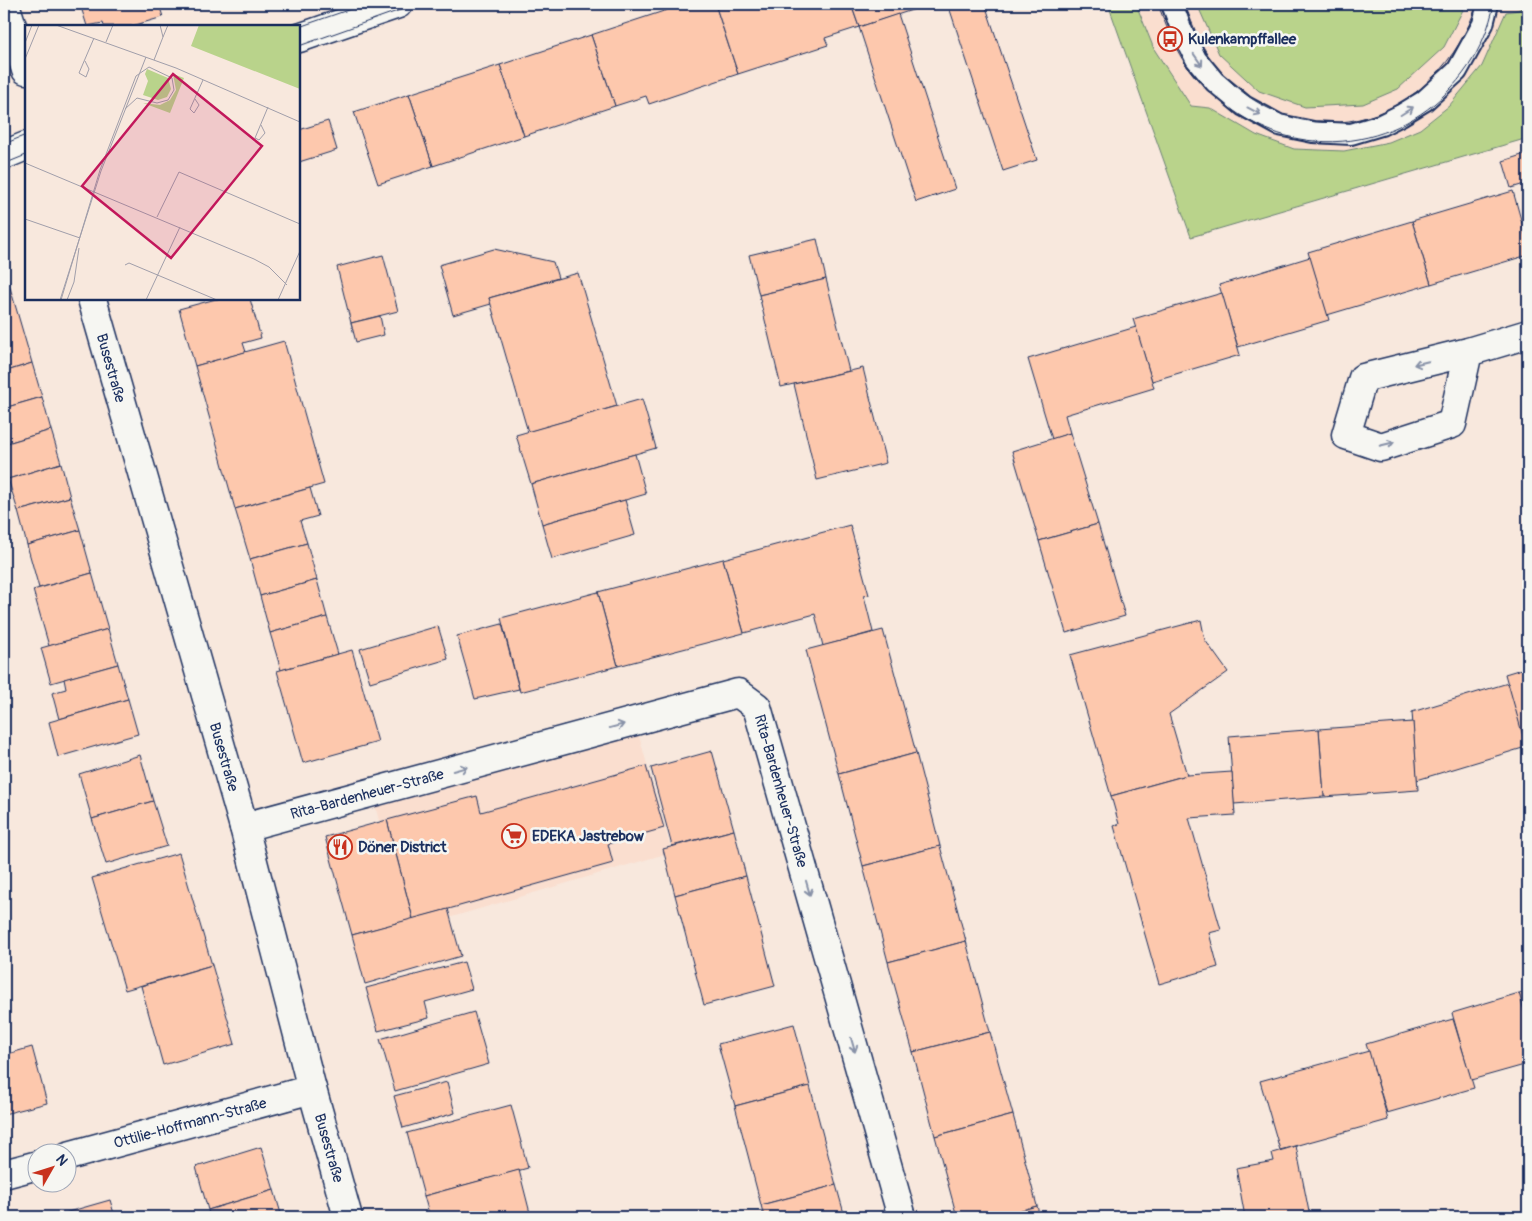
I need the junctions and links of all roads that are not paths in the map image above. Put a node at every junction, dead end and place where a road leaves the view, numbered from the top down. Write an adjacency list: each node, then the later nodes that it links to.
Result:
1 (5, 4): 6 (street)
2 (398, 4): 5 (street)
3 (1172, 4): 4 (lane, one-way to 4)
4 (1488, 4)
5 (300, 38)
6 (25, 67)
7 (25, 146): 8 (street)
8 (4, 155)
9 (92, 300): 12 (street, Busestraße)
10 (1528, 334): 11 (street)
11 (1468, 352): 11 (street, one-way to 11)
12 (244, 827): 13 (street, Busestraße); 18 (street, Rita-Bardenheuer-Straße, one-way to 18)
13 (312, 1089): 14 (street, Ottilie-Hoffmann-Straße); 17 (street, Busestraße)
14 (78, 1153)
15 (28, 1168): 16 (street)
16 (4, 1174)
17 (348, 1217)
18 (902, 1217)

